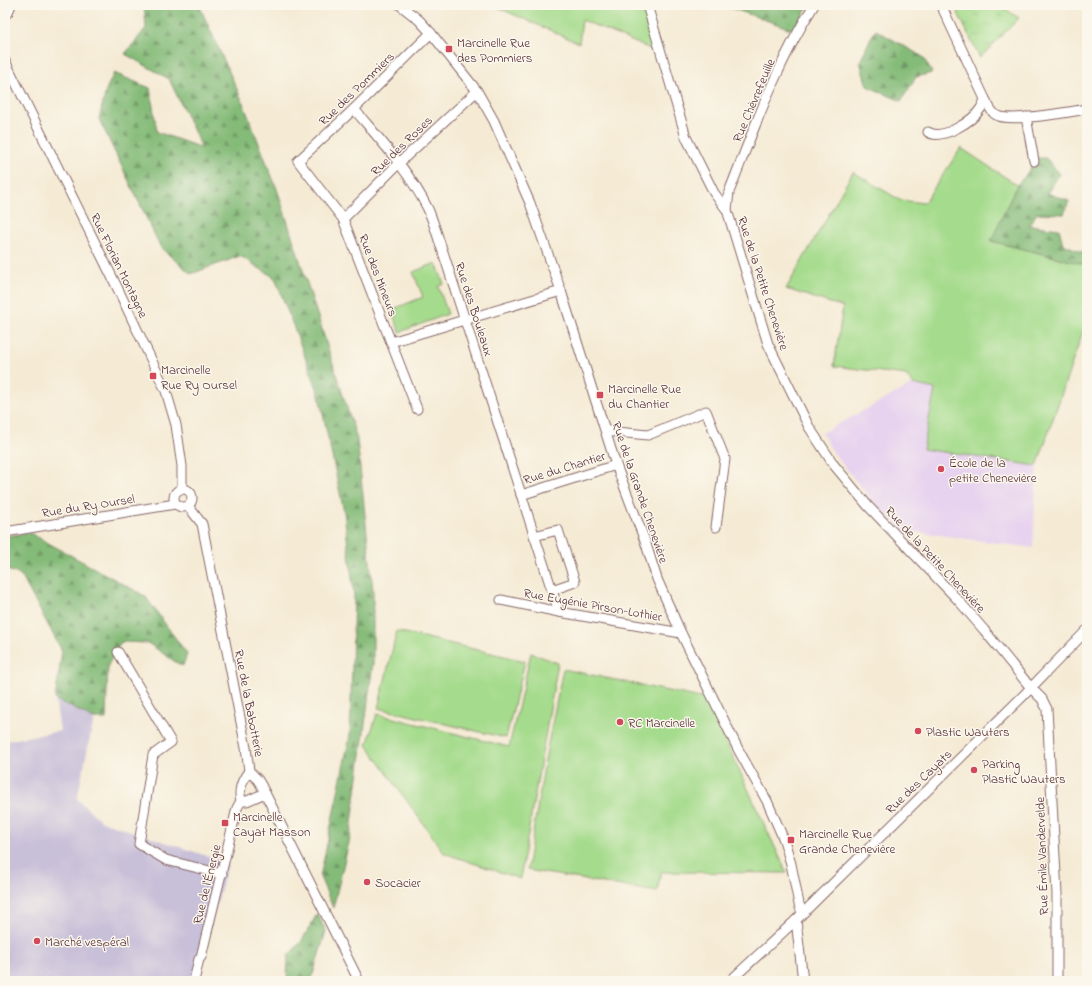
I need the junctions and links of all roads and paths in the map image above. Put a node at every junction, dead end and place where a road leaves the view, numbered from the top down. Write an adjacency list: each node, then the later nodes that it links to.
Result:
1 (10, 5): 6 (street)
2 (400, 5): 7 (street, Rue de la Grande Chenevière)
3 (647, 5): 18 (street, Rue de la Petite Chenevière)
4 (814, 5): 18 (street, Rue Chèvrefeuille)
5 (941, 5): 10 (street)
6 (5, 15)
7 (431, 32): 9 (street, Rue de la Grande Chenevière); 11 (street, Rue des Pommiers)
8 (5, 61): 26 (street, Rue Florian Montagne)
9 (477, 91): 17 (street, Rue des Roses); 20 (street, Rue de la Grande Chenevière)
10 (985, 99): 13 (street); 14 (street)
11 (354, 109): 15 (street, Rue des Pommiers); 17 (street, Rue des Bouleaux)
12 (1087, 109): 13 (street)
13 (1026, 117): 16 (street)
14 (928, 132)
15 (298, 161): 19 (street, Rue des Mineurs)
16 (1034, 161)
17 (399, 163): 19 (street, Rue des Roses); 21 (street, Rue des Bouleaux)
18 (727, 210): 39 (street, Rue de la Petite Chenevière)
19 (343, 219): 22 (street, Rue des Mineurs)
20 (561, 292): 21 (street); 24 (street, Rue de la Grande Chenevière)
21 (465, 320): 22 (street); 27 (street, Rue des Bouleaux)
22 (391, 342): 23 (street, Rue des Mineurs)
23 (417, 409)
24 (606, 431): 25 (street, Rue de la Grande Chenevière); 30 (street)
25 (616, 465): 27 (street, Rue du Chantier); 37 (street, Rue de la Grande Chenevière)
26 (182, 489): 28 (street); 29 (street)
27 (521, 495): 32 (street, Rue des Bouleaux)
28 (175, 504): 29 (street); 31 (street, Rue du Ry Oursel)
29 (188, 506): 40 (street, Rue de la Babotterie)
30 (716, 527)
31 (5, 532)
32 (534, 536): 33 (street, Rue des Bouleaux); 33 (street)
33 (552, 590): 35 (street, Rue des Bouleaux)
34 (501, 600): 35 (street, Rue Eugénie Pirson-Lothier)
35 (559, 612): 37 (street, Rue Eugénie Pirson-Lothier)
36 (1087, 630): 39 (street, Rue des Cayats)
37 (680, 633): 44 (street, Rue de la Grande Chenevière)
38 (118, 652): 43 (street)
39 (1031, 688): 44 (street, Rue des Cayats); 49 (street, Rue Émile Vandervelde)
40 (249, 771): 41 (street, Rue de la Babotterie); 42 (street, Rue de l'Énergie)
41 (264, 793): 42 (street); 46 (street, Rue de la Babotterie)
42 (242, 801): 43 (street, Rue de l'Énergie)
43 (222, 874): 45 (street, Rue de l'Énergie)
44 (799, 916): 47 (street, Rue des Cayats); 48 (street, Rue de la Grande Chenevière)
45 (194, 981)
46 (359, 981)
47 (730, 981)
48 (803, 981)
49 (1057, 981)

